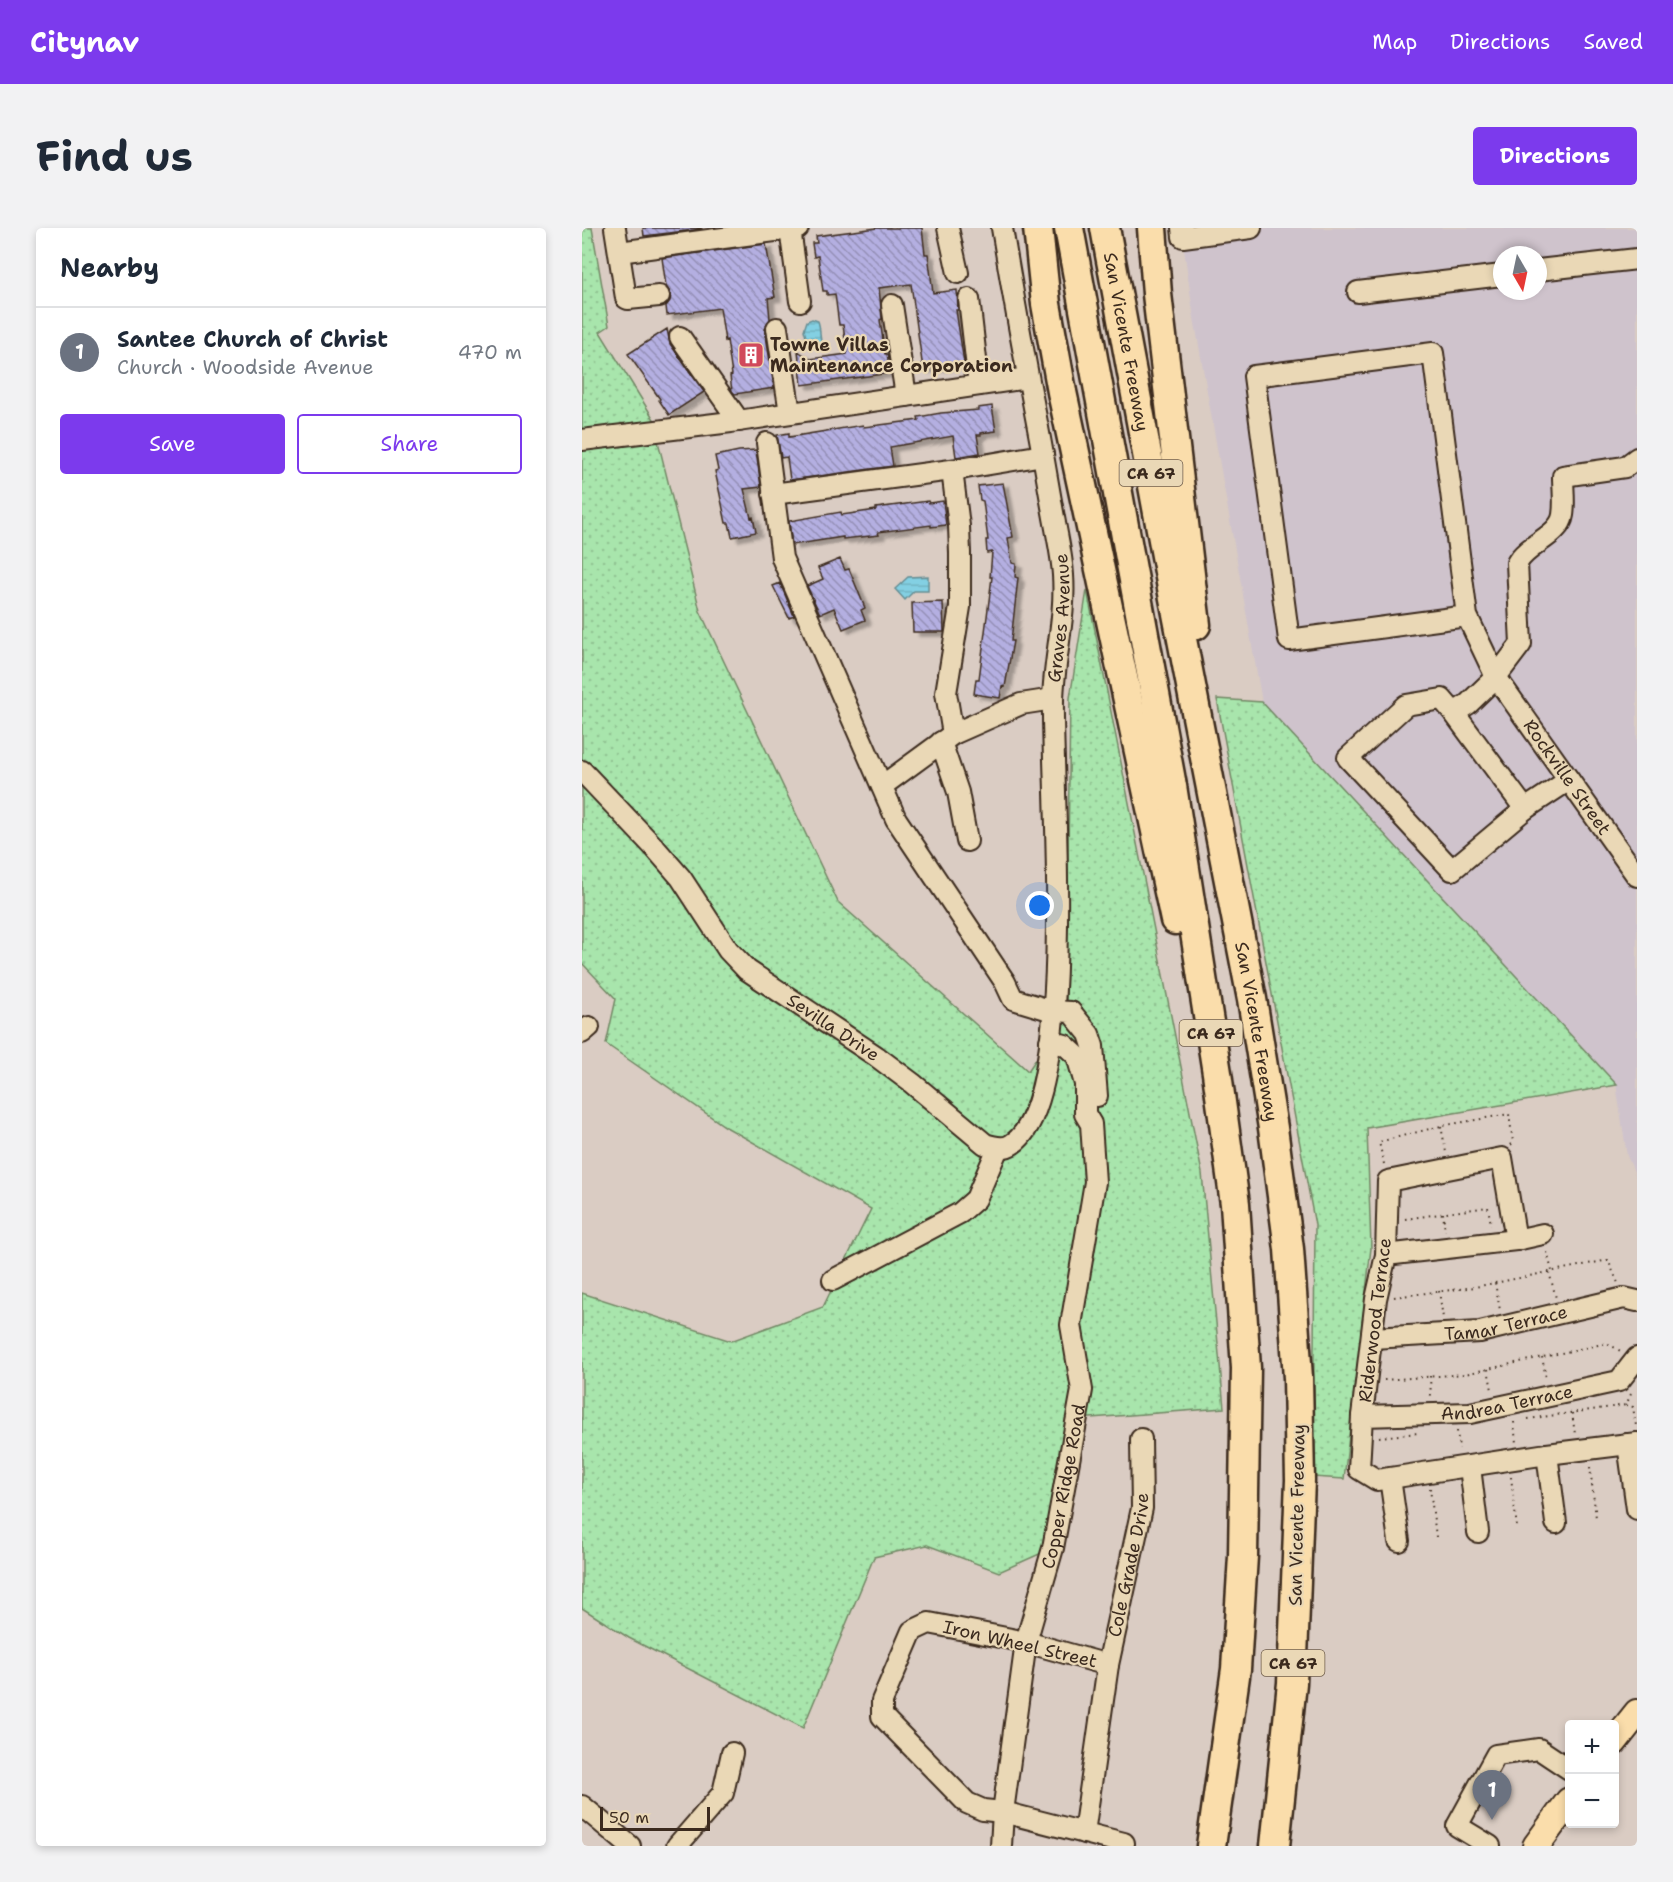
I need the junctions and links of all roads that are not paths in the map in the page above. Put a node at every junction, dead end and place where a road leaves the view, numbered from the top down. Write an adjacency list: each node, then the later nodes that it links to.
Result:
1 (615, 228): 11 (street)
2 (948, 228): 14 (street)
3 (1002, 228): 23 (street, Graves Avenue)
4 (1038, 228): 50 (highway)
5 (1069, 228): 50 (highway, San Vicente Freeway / CA 67)
6 (1105, 228): 38 (highway, San Vicente Freeway / CA 67)
7 (1152, 228): 38 (highway)
8 (1182, 228): 9 (street)
9 (1251, 228)
10 (787, 229): 11 (street); 19 (street)
11 (619, 252): 17 (street)
12 (1637, 259): 13 (street)
13 (1547, 269)
14 (957, 273)
15 (1493, 276): 16 (street)
16 (1358, 292)
17 (659, 296)
18 (969, 299): 24 (street)
19 (800, 301)
20 (892, 305): 25 (street)
21 (777, 328): 26 (street)
22 (680, 337): 27 (street)
23 (1028, 378): 24 (street); 30 (street, Graves Avenue)
24 (979, 386): 25 (street)
25 (906, 396): 26 (street)
26 (790, 413): 27 (street)
27 (740, 421): 28 (street)
28 (582, 440)
29 (767, 443): 33 (street, Copper Ridge Road)
30 (1043, 455): 32 (street); 36 (street, Graves Avenue)
31 (1637, 458): 35 (street)
32 (951, 470): 33 (street); 39 (street)
33 (773, 494): 42 (street, Copper Ridge Road)
34 (1467, 616): 34 (street, Rockville Street); 35 (street, Rockville Street)
35 (1496, 677): 37 (street); 41 (street, Rockville Street)
36 (1053, 699): 39 (street); 46 (street, Graves Avenue)
37 (1454, 713): 43 (street); 43 (street)
38 (1197, 719): 83 (highway, San Vicente Freeway / CA 67)
39 (947, 738): 42 (street); 44 (street)
40 (582, 771): 49 (street, Sevilla Drive)
41 (1569, 780): 43 (street); 45 (street, Rockville Street)
42 (882, 786): 46 (street, Copper Ridge Road)
43 (1525, 809)
44 (968, 841)
45 (1637, 876)
46 (1053, 1011): 47 (street); 48 (street, Copper Ridge Road)
47 (1050, 1041): 48 (street, Copper Ridge Road); 49 (street)
48 (1091, 1124): 68 (street, Copper Ridge Road)
49 (998, 1148): 54 (street)
50 (1235, 1204): 82 (highway, San Vicente Freeway / CA 67)
51 (1543, 1234): 52 (street)
52 (1516, 1240): 53 (street); 53 (street, Riderwood Terrace)
53 (1386, 1256): 56 (street, Riderwood Terrace)
54 (833, 1280)
55 (1631, 1299): 56 (street, Tamar Terrace)
56 (1372, 1338): 58 (street, Riderwood Terrace)
57 (1633, 1364): 58 (street, Andrea Terrace)
58 (1362, 1416): 63 (street, Riderwood Terrace)
59 (1141, 1439): 69 (street, Cole Grade Drive)
60 (1634, 1440): 61 (street, Riderwood Terrace); 64 (street)
61 (1547, 1454): 62 (street, Riderwood Terrace); 65 (street)
62 (1465, 1467): 63 (street, Riderwood Terrace); 66 (street)
63 (1390, 1478): 67 (street)
64 (1637, 1509)
65 (1556, 1523)
66 (1478, 1532)
67 (1399, 1541)
68 (1026, 1642): 69 (street, Iron Wheel Street); 76 (street, Copper Ridge Road); 76 (street, Iron Wheel Street)
69 (1108, 1665): 77 (street, Cole Grade Drive)
70 (1637, 1713): 71 (main road)
71 (1619, 1736)
72 (732, 1753): 80 (street)
73 (1565, 1766): 84 (street)
74 (582, 1806): 79 (street)
75 (1565, 1806): 85 (main road)
76 (1003, 1812): 77 (street, Iron Wheel Street); 81 (street, Copper Ridge Road)
77 (1084, 1833): 78 (street, Iron Wheel Street)
78 (1124, 1843)
79 (630, 1846)
80 (678, 1846)
81 (1001, 1846)
82 (1211, 1846)
83 (1275, 1846)
84 (1490, 1846)
85 (1536, 1846)

